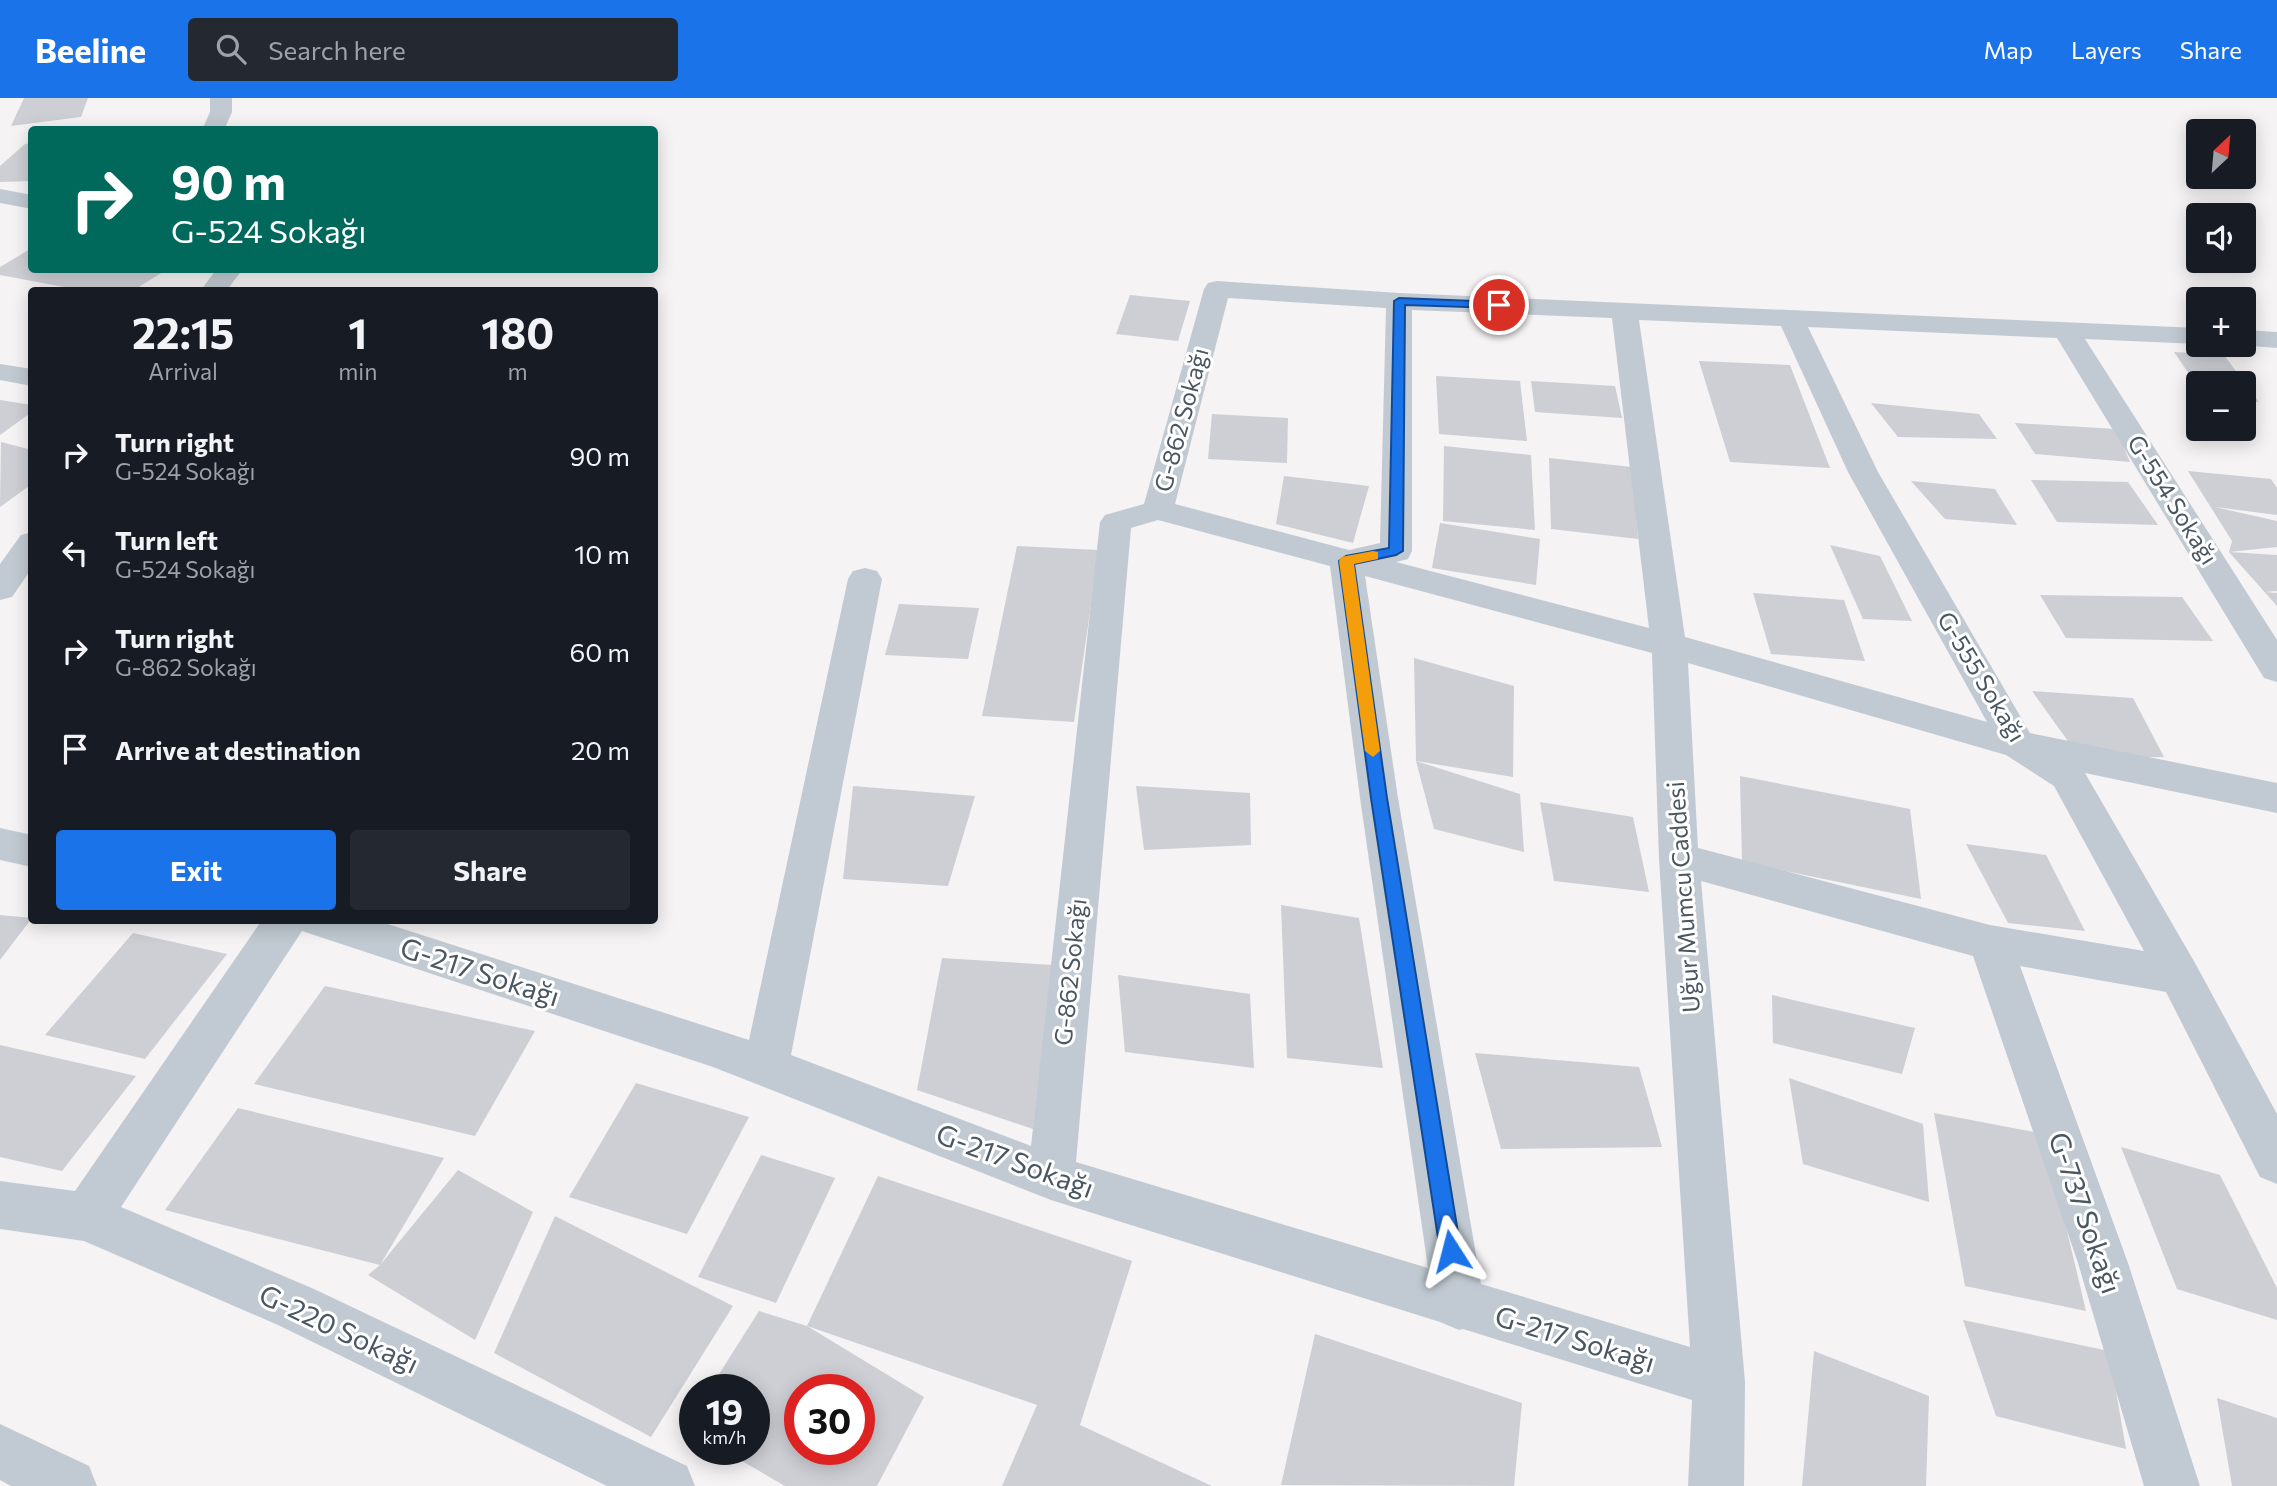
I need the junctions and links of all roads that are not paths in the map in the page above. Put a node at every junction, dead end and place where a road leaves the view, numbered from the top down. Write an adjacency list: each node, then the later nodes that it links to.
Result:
1 (221, 98): 2 (street)
2 (215, 126)
3 (0, 196): 4 (street)
4 (28, 200)
5 (1399, 301): 6 (street, G-862 Sokağı); 14 (street, G-862 Sokağı); 16 (street)
6 (1624, 310): 7 (street, G-862 Sokağı); 19 (street, Uğur Mumcu Caddesi)
7 (1791, 319): 8 (street, G-862 Sokağı); 21 (street, G-555 Sokağı)
8 (2066, 331): 9 (street, G-862 Sokağı); 20 (street, G-554 Sokağı)
9 (2186, 336)
10 (2256, 339): 11 (street)
11 (2277, 340)
12 (0, 372): 13 (street)
13 (28, 377)
14 (1158, 510): 16 (street); 32 (street, G-862 Sokağı)
15 (28, 550): 18 (street)
16 (1346, 561): 19 (street); 35 (street)
17 (865, 579): 30 (street)
18 (10, 580)
19 (1669, 645): 21 (street); 25 (street, Uğur Mumcu Caddesi)
20 (2277, 669)
21 (2018, 745): 22 (street); 29 (street, G-555 Sokağı)
22 (2277, 798)
23 (0, 844): 24 (street)
24 (28, 850)
25 (1679, 859): 28 (street); 36 (street, Uğur Mumcu Caddesi)
26 (283, 924): 34 (street)
27 (330, 924): 30 (street, G-217 Sokağı)
28 (1990, 943): 29 (street); 41 (street, G-737 Sokağı)
29 (2180, 976): 31 (street, G-555 Sokağı)
30 (766, 1066): 32 (street, G-217 Sokağı)
31 (2277, 1161)
32 (1051, 1177): 35 (street, G-217 Sokağı)
33 (0, 1205): 34 (street, G-220 Sokağı)
34 (86, 1217): 39 (street, G-220 Sokağı)
35 (1459, 1305): 36 (street, G-217 Sokağı)
36 (1719, 1382): 40 (street, Uğur Mumcu Caddesi)
37 (0, 1451): 38 (street)
38 (69, 1486)
39 (667, 1486)
40 (1716, 1486)
41 (2172, 1486)

